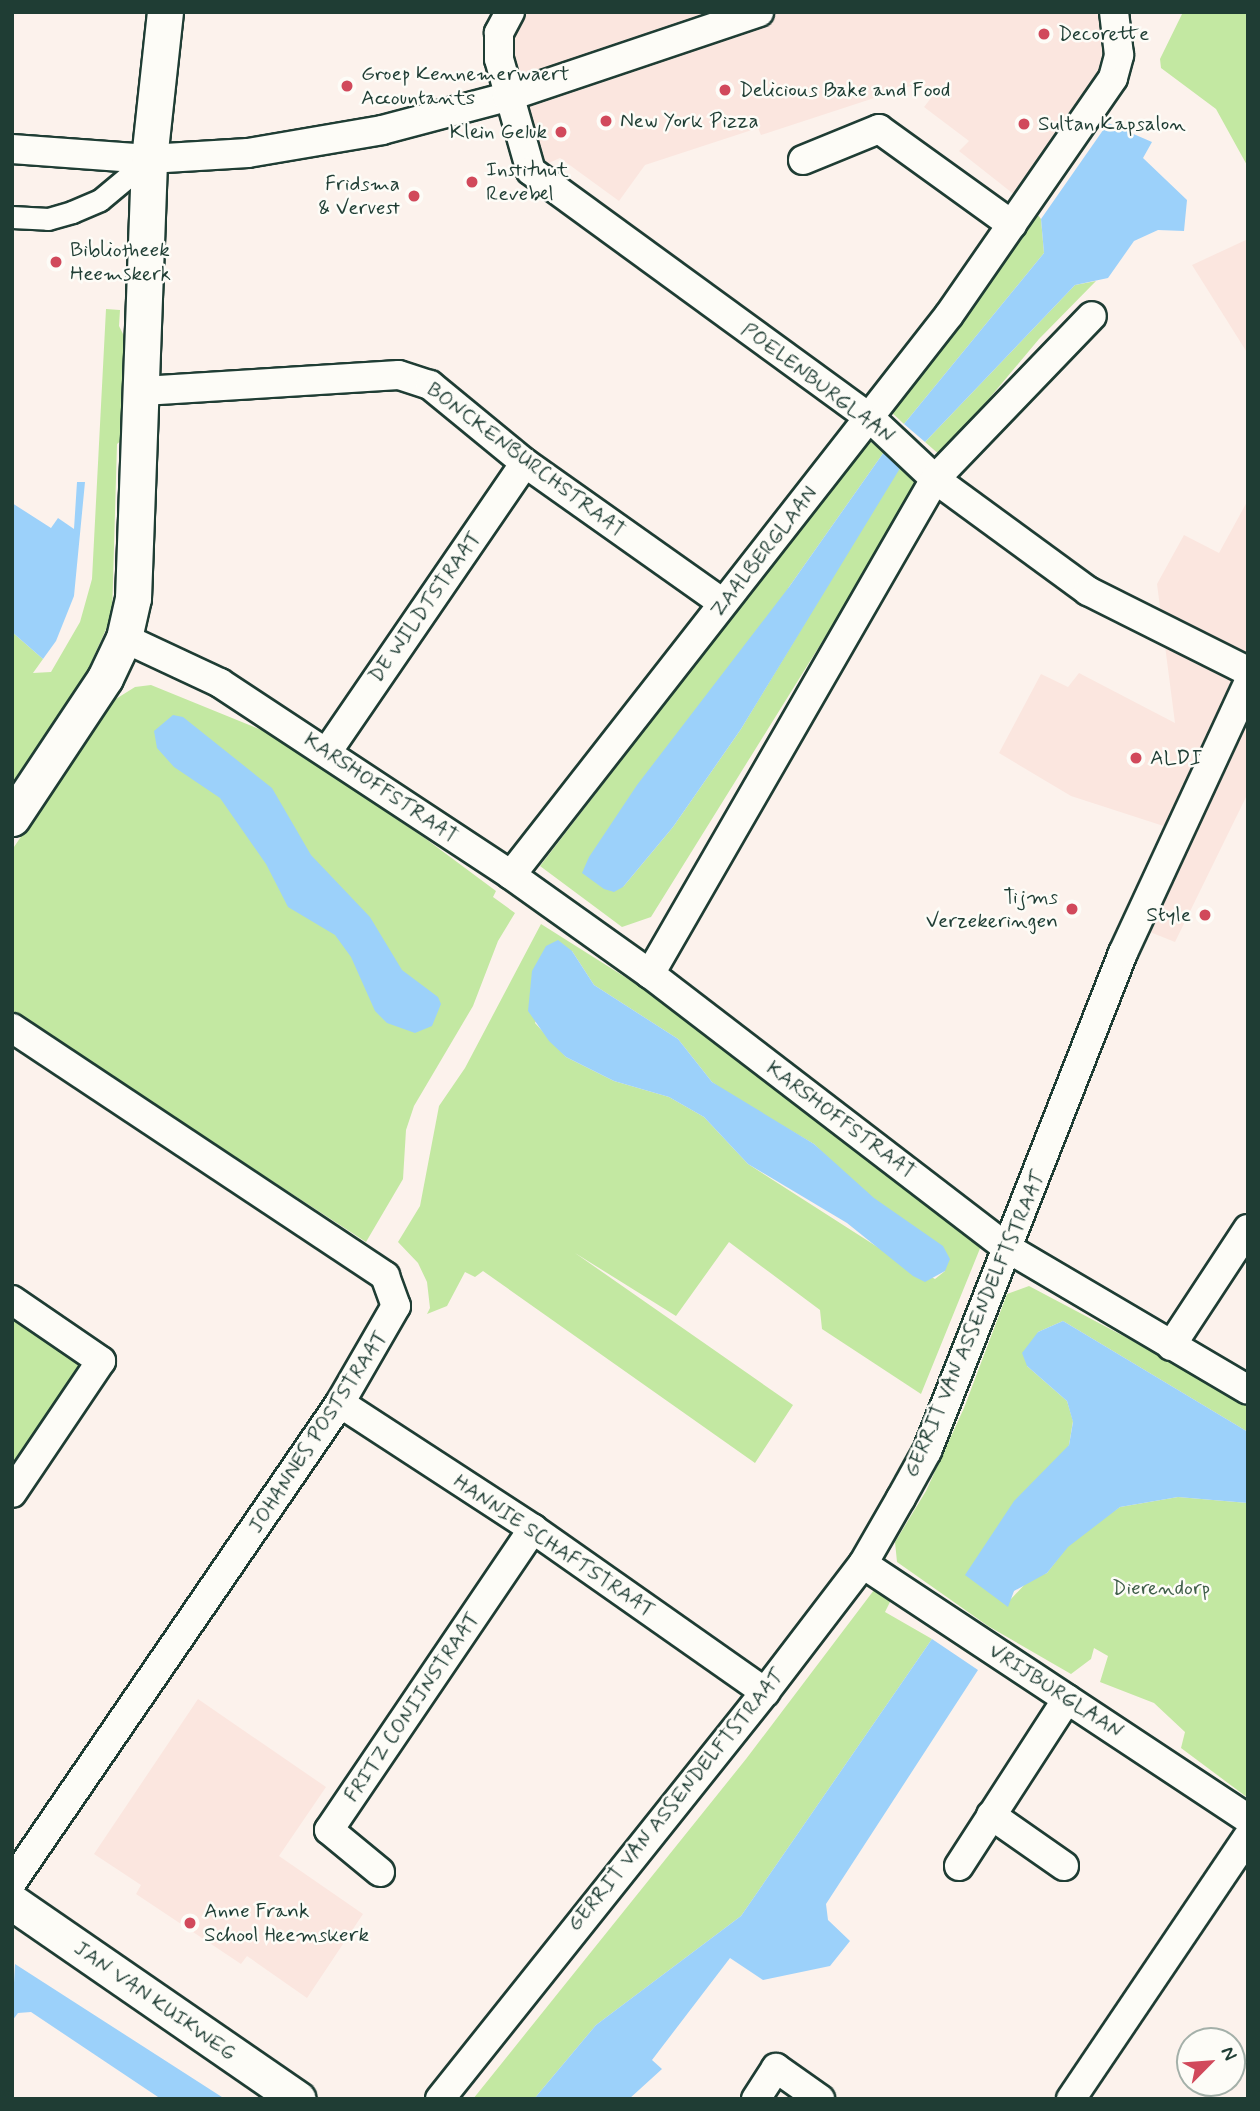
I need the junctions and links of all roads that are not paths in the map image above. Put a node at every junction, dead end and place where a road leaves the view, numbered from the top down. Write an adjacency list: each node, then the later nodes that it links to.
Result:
1 (165, 12): 8 (street)
2 (510, 12): 6 (street, POELENBURGLAAN)
3 (758, 12): 5 (street)
4 (1114, 12): 11 (street, ZAALBERGLAAN)
5 (709, 20): 6 (street)
6 (507, 97): 8 (street); 14 (street, POELENBURGLAAN)
7 (12, 149): 8 (street)
8 (149, 159): 10 (street); 13 (street)
9 (803, 160): 11 (street)
10 (12, 217)
11 (1012, 225): 14 (street, ZAALBERGLAAN)
12 (1092, 316): 16 (street)
13 (143, 391): 15 (street, BONCKENBURCHSTRAAT); 18 (street)
14 (870, 418): 16 (street, POELENBURGLAAN); 17 (street, ZAALBERGLAAN)
15 (525, 463): 17 (street, BONCKENBURCHSTRAAT); 21 (street, DE WILDTSTRAAT)
16 (935, 479): 19 (street, POELENBURGLAAN); 24 (street)
17 (723, 603): 23 (street, ZAALBERGLAAN)
18 (124, 638): 21 (street, KARSHOFFSTRAAT); 22 (street)
19 (1248, 671)
20 (1248, 684): 27 (street, GERRIT VAN ASSENDELFTSTRAAT)
21 (327, 752): 23 (street, KARSHOFFSTRAAT)
22 (12, 818)
23 (511, 875): 24 (street, KARSHOFFSTRAAT)
24 (650, 974): 27 (street, KARSHOFFSTRAAT)
25 (12, 1028): 31 (street, JOHANNES POSTSTRAAT)
26 (1248, 1229): 29 (street)
27 (1009, 1249): 29 (street, KARSHOFFSTRAAT); 34 (street, GERRIT VAN ASSENDELFTSTRAAT)
28 (12, 1300): 32 (street)
29 (1171, 1346): 30 (street, KARSHOFFSTRAAT)
30 (1248, 1390)
31 (340, 1403): 33 (street, HANNIE SCHAFTSTRAAT); 43 (street, JOHANNES POSTSTRAAT)
32 (12, 1493)
33 (533, 1529): 35 (street, HANNIE SCHAFTSTRAAT); 42 (street, FRITZ CONIJNSTRAAT)
34 (863, 1564): 35 (street, GERRIT VAN ASSENDELFTSTRAAT); 36 (street, VRIJBURGLAAN)
35 (765, 1692): 46 (street, GERRIT VAN ASSENDELFTSTRAAT)
36 (1067, 1699): 37 (street); 38 (street, VRIJBURGLAAN)
37 (991, 1815): 40 (street); 41 (street)
38 (1248, 1819)
39 (1248, 1837): 49 (street)
40 (959, 1866)
41 (1064, 1866)
42 (380, 1871)
43 (12, 1882)
44 (12, 1902): 45 (street, JAN VAN KUIKWEG)
45 (298, 2099)
46 (440, 2099)
47 (756, 2099): 48 (street)
48 (820, 2099)
49 (1071, 2099)

